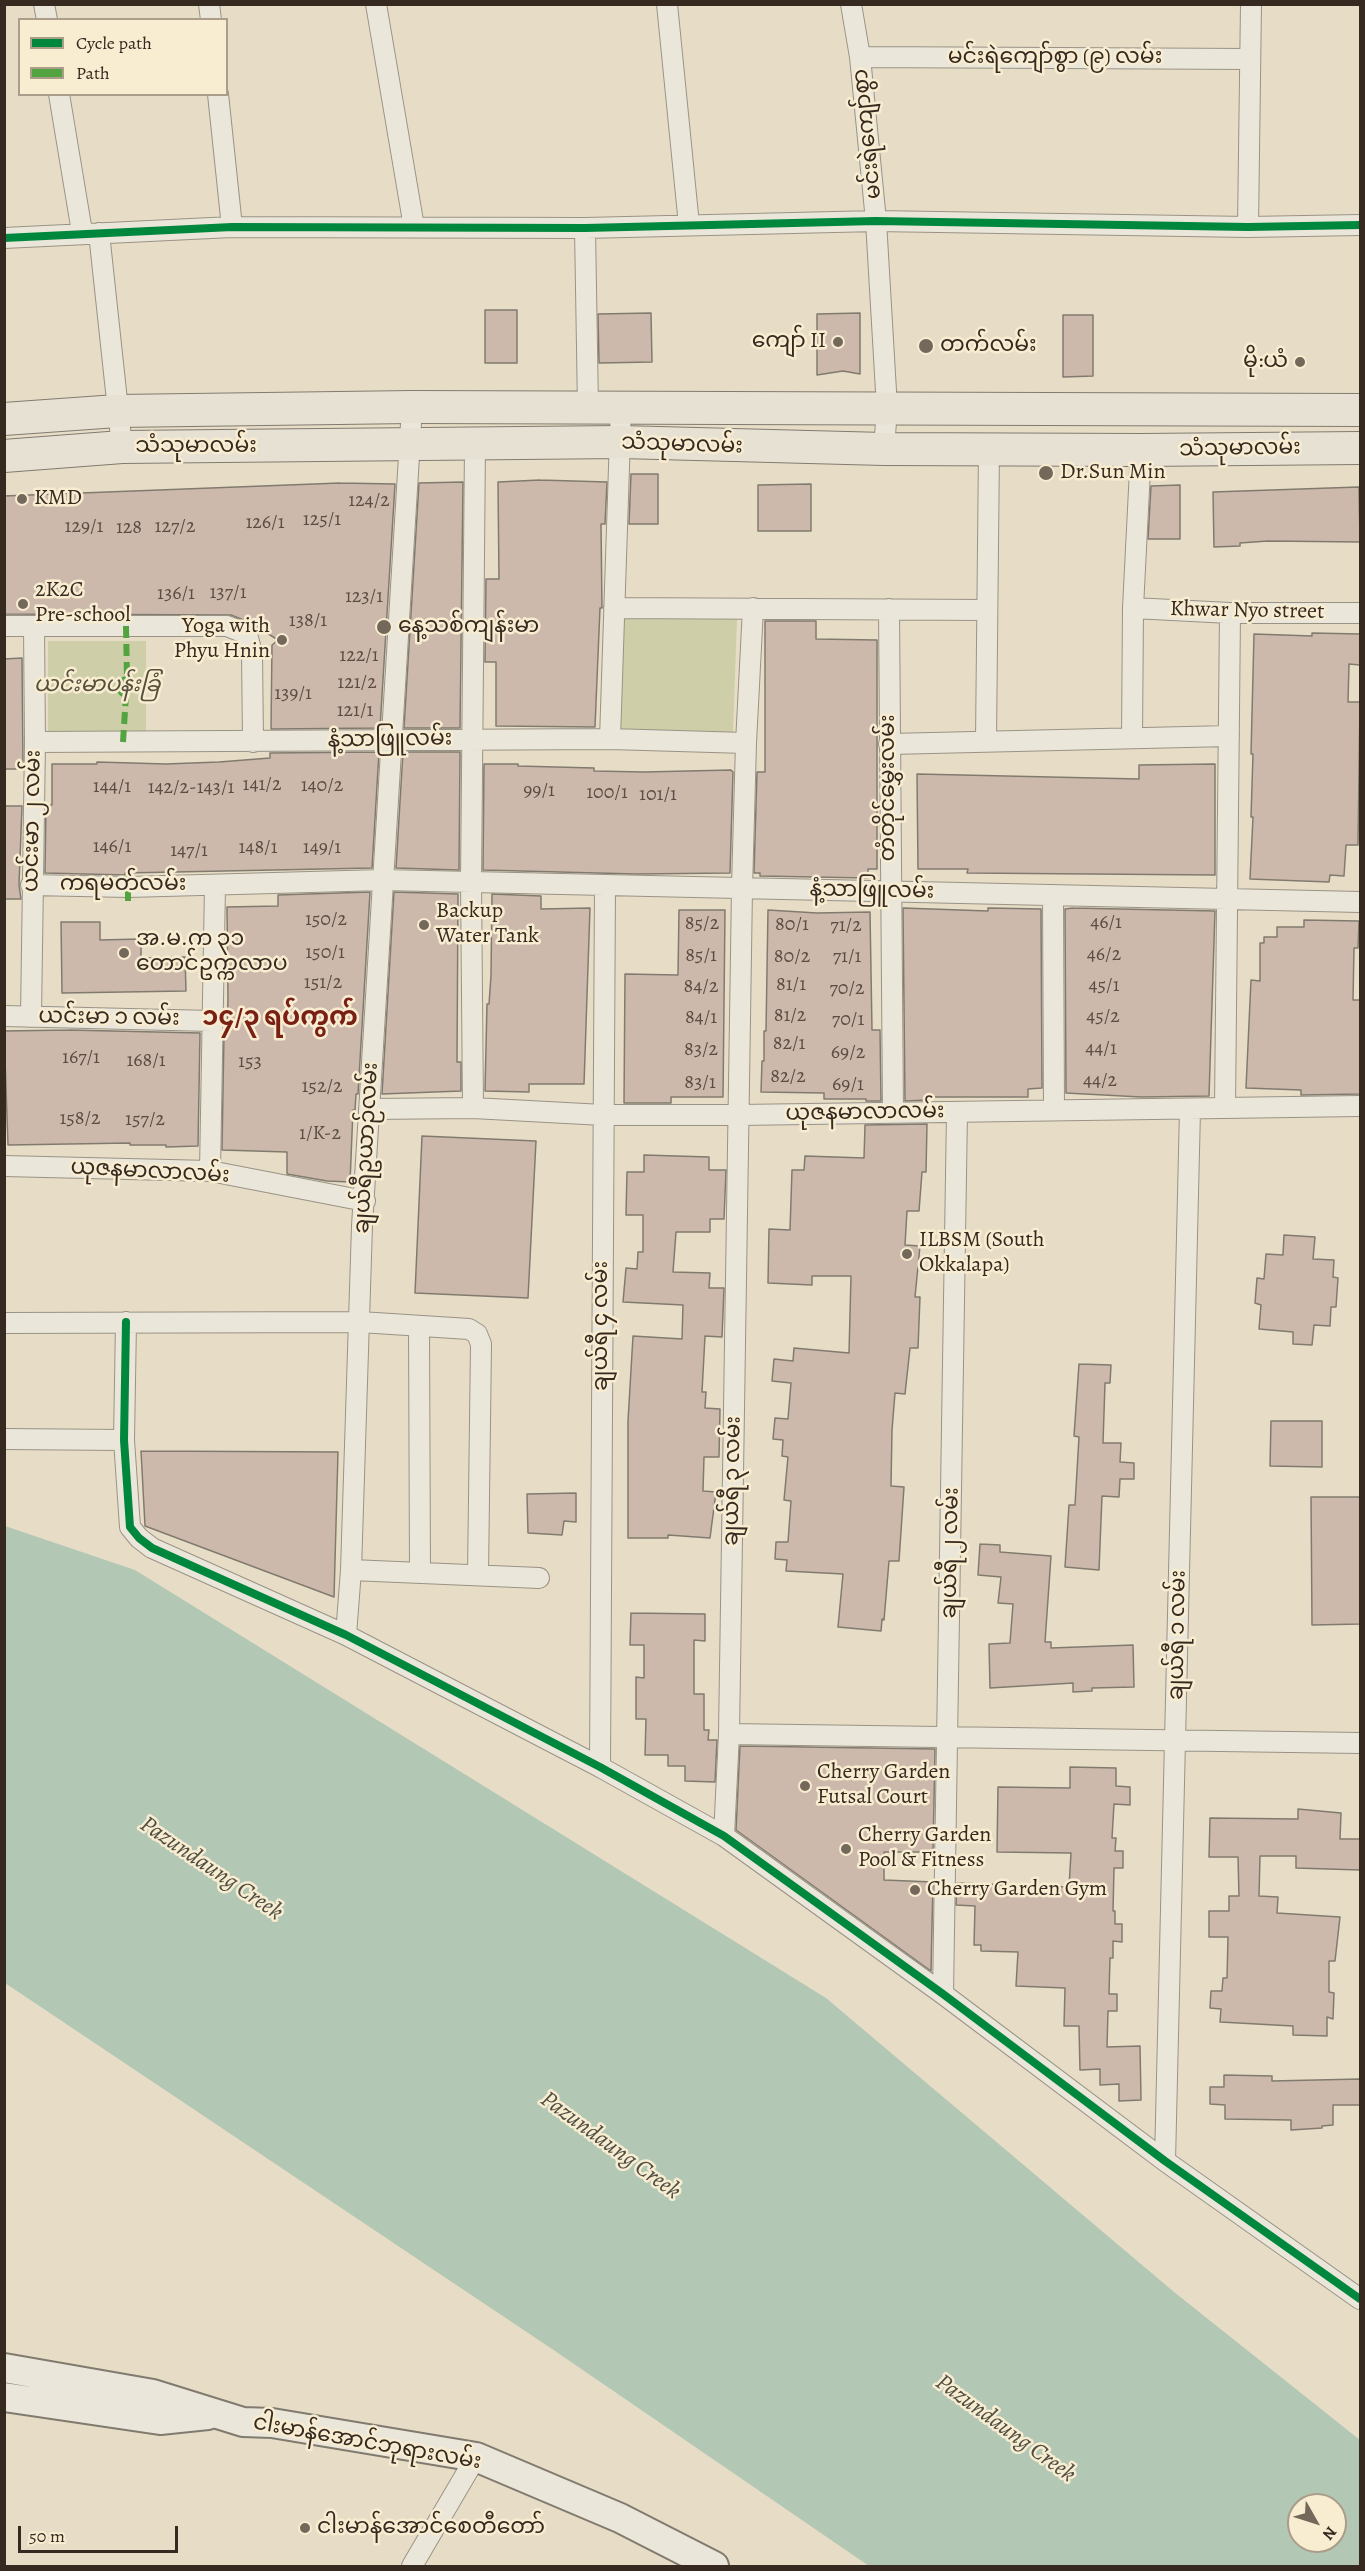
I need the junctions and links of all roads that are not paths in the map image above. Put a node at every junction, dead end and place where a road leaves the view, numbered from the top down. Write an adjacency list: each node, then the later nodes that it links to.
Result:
1 (376, 4): 13 (street)
2 (667, 4): 10 (street)
3 (851, 4): 5 (street, မင်းရဲကျော်စွာ)
4 (1251, 4): 6 (street)
5 (860, 57): 6 (street, မင်းရဲကျော်စွာ (၉) လမ်း); 9 (street, မင်းရဲကျော်စွာ)
6 (1250, 59): 14 (street)
7 (59, 96): 16 (street)
8 (218, 96): 12 (street)
9 (876, 220): 10 (street); 14 (street); 21 (street, မင်းရဲကျော်စွာ)
10 (689, 225): 15 (street)
11 (1360, 225): 14 (street)
12 (232, 227): 13 (street); 16 (street)
13 (414, 227): 15 (street)
14 (1248, 227)
15 (585, 228): 20 (street)
16 (90, 233): 17 (street); 23 (street)
17 (4, 238)
18 (412, 407): 20 (main road, သံသုမာလမ်း); 23 (main road, သံသုမာလမ်း); 27 (street, ချယ်ရီဥယာဉ်လမ်း)
19 (621, 407): 20 (main road, သံသုမာလမ်း); 21 (main road, သံသုမာလမ်း); 25 (street)
20 (588, 408)
21 (887, 408): 22 (main road, သံသုမာလမ်း); 31 (street, မင်းရဲကျော်စွာ)
22 (1360, 410)
23 (117, 411): 24 (main road, သံသုမာလမ်း); 28 (street)
24 (4, 418)
25 (621, 442): 26 (main road, သံသုမာလမ်း); 31 (main road, သံသုမာလမ်း); 34 (street)
26 (475, 445): 27 (main road, သံသုမာလမ်း); 45 (street)
27 (411, 446): 28 (main road, သံသုမာလမ်း); 47 (street, ချယ်ရီဥယာဉ်လမ်း)
28 (122, 447): 33 (main road, သံသုမာလမ်း)
29 (989, 448): 31 (main road, သံသုမာလမ်း); 32 (main road, သံသုမာလမ်း); 38 (street)
30 (1360, 448): 32 (main road, သံသုမာလမ်း)
31 (884, 449)
32 (1141, 450): 36 (street)
33 (4, 456)
34 (614, 608): 35 (street); 46 (street)
35 (753, 608): 37 (street); 51 (street)
36 (1133, 608): 39 (street, Khwar Nyo street); 44 (street)
37 (889, 609): 38 (street); 52 (street, တံတိုင်မွှေးလမ်း)
38 (986, 610): 49 (street)
39 (1230, 613): 40 (street, Khwar Nyo street); 43 (street)
40 (1360, 613)
41 (4, 626): 42 (street)
42 (34, 626): 48 (street, ယင်းမာ ၂ လမ်း); 50 (street)
43 (1229, 736): 44 (street); 61 (street)
44 (1131, 738): 49 (street)
45 (472, 739): 46 (street, နံ့သာဖြူလမ်း); 47 (street, နံ့သာဖြူလမ်း); 54 (street)
46 (610, 739): 51 (street, နံ့သာဖြူလမ်း)
47 (392, 740): 50 (street, နံ့သာဖြူလမ်း); 53 (street, ချယ်ရီဥယာဉ်လမ်း)
48 (35, 741): 50 (street, နံ့သာဖြူလမ်း); 55 (street, ယင်းမာ ၂ လမ်း)
49 (986, 741): 52 (street)
50 (253, 742)
51 (746, 743): 58 (street)
52 (889, 744): 59 (street, တံတိုင်မွှေးလမ်း)
53 (383, 880): 54 (street, နံ့သာဖြူလမ်း); 56 (street, ကရမတ်လမ်း); 69 (street, ချယ်ရီဥယာဉ်လမ်း)
54 (471, 882): 57 (street, နံ့သာဖြူလမ်း); 67 (street)
55 (32, 885): 56 (street, ကရမတ်လမ်း); 64 (street, ယင်းမာ ၂ လမ်း)
56 (214, 885): 65 (street, ကရမတ်လမ်း)
57 (605, 885): 58 (street, နံ့သာဖြူလမ်း); 74 (street, ချယ်ရီ ၄ လမ်း)
58 (742, 888): 59 (street, နံ့သာဖြူလမ်း); 75 (street)
59 (890, 891): 60 (street, နံ့သာဖြူလမ်း); 72 (street, တံတိုင်မွှေးလမ်း)
60 (1053, 895): 61 (street, နံ့သာဖြူလမ်း); 70 (street)
61 (1227, 899): 62 (street, နံ့သာဖြူလမ်း); 68 (street)
62 (1360, 902)
63 (4, 1016): 64 (street, ယင်းမာ ၁ လမ်း)
64 (31, 1017): 65 (street, ယင်းမာ ၁ လမ်း)
65 (213, 1021): 77 (street, ကရမတ်လမ်း)
66 (1360, 1106): 68 (street, ယုဇနမာလာလမ်း)
67 (473, 1108): 69 (street, ယုဇနမာလာလမ်း); 74 (street, ယုဇနမာလာလမ်း)
68 (1225, 1108): 71 (street, ယုဇနမာလာလမ်း)
69 (369, 1109): 78 (street, ချယ်ရီဥယာဉ်လမ်း)
70 (1054, 1110): 71 (street, ယုဇနမာလာလမ်း); 73 (street, ယုဇနမာလာလမ်း)
71 (1190, 1110): 92 (street, ချယ်ရီ ၁ လမ်း)
72 (892, 1111): 73 (street, ယုဇနမာလာလမ်း); 75 (street, ယုဇနမာလာလမ်း)
73 (957, 1112): 91 (street, ချယ်ရီ ၂ လမ်း)
74 (603, 1115): 75 (street, ယုဇနမာလာလမ်း); 94 (street, ချယ်ရီ ၄ လမ်း)
75 (739, 1121): 90 (street, ချယ်ရီ ၃ လမ်း)
76 (4, 1166): 77 (street, ယုဇနမာလာလမ်း)
77 (210, 1171): 78 (street, ယုဇနမာလာလမ်း)
78 (365, 1201): 80 (street, ချယ်ရီဥယာဉ်လမ်း)
79 (126, 1322): 80 (street); 81 (street); 84 (street)
80 (360, 1322): 82 (street); 85 (street, ချယ်ရီဥယာဉ်လမ်း)
81 (4, 1323)
82 (419, 1326): 86 (street); 87 (street)
83 (4, 1439): 84 (street)
84 (124, 1440): 89 (street)
85 (351, 1570): 86 (street); 89 (street, ချယ်ရီဥယာဉ်လမ်း)
86 (420, 1573): 87 (street)
87 (477, 1575): 88 (street)
88 (539, 1578)
89 (346, 1635): 94 (street)
90 (729, 1734): 91 (street); 95 (street, ချယ်ရီ ၃ လမ်း)
91 (948, 1737): 92 (street); 96 (street, ချယ်ရီ ၂ လမ်း)
92 (1175, 1740): 93 (street); 97 (street, ချယ်ရီ ၁ လမ်း)
93 (1360, 1743)
94 (600, 1767): 95 (street)
95 (724, 1836): 96 (street)
96 (943, 1994): 97 (street)
97 (1165, 2161): 98 (street)
98 (1360, 2299)
99 (4, 2368): 101 (main road, ငါးမာန်အောင်ဘုရားလမ်း)
100 (4, 2397): 101 (main road, ငါးမာန်အောင်ဘုရားလမ်း)
101 (213, 2414): 102 (main road, ငါးမာန်အောင်ဘုရားလမ်း)
102 (476, 2457): 103 (street); 104 (main road, ငါးမာန်အောင်ဘုရားလမ်း)
103 (412, 2566)
104 (714, 2566)

